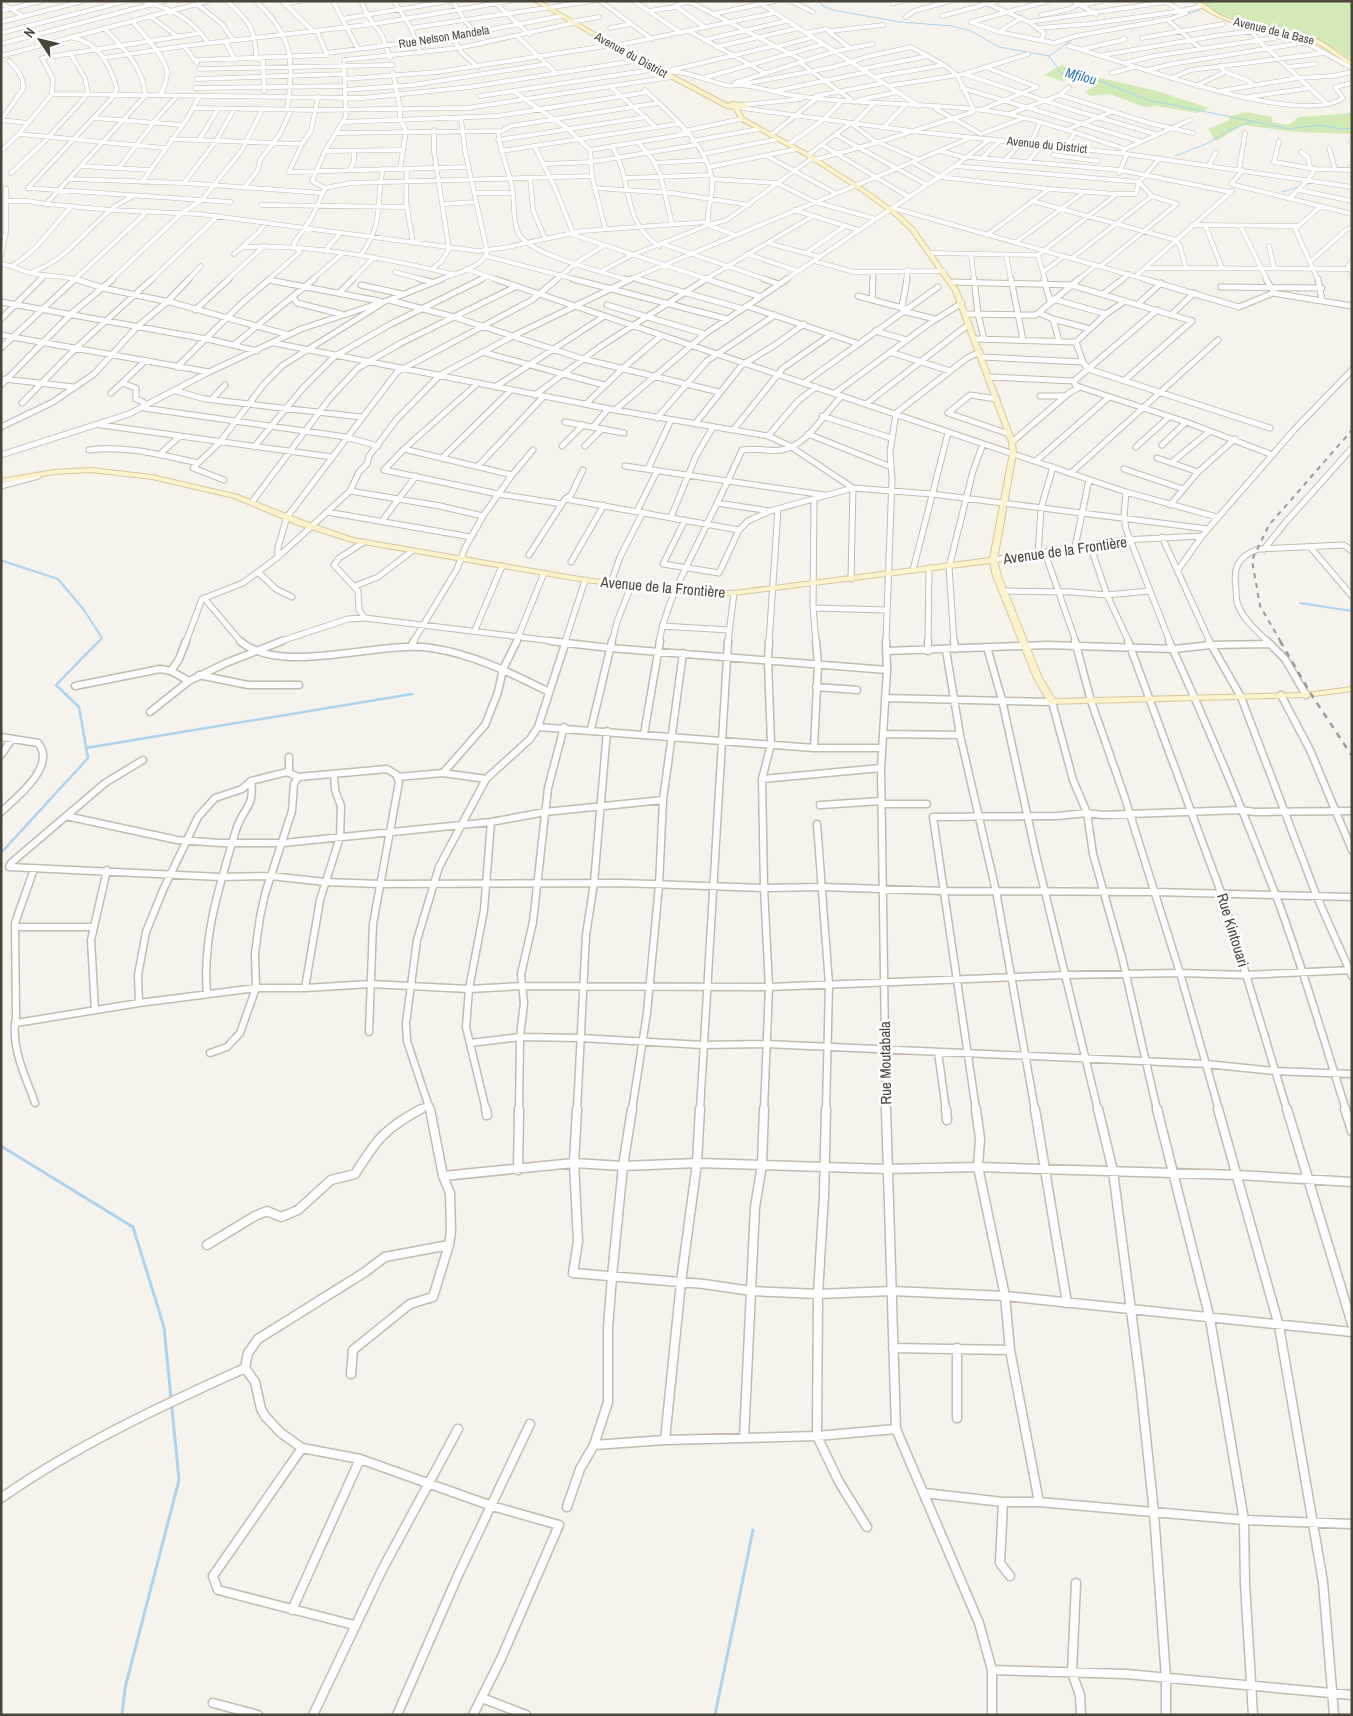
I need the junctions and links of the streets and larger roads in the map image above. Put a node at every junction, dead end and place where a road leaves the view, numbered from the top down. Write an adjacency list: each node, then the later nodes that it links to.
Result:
1 (42, 1): 44 (street)
2 (83, 1): 60 (street)
3 (126, 1): 100 (street)
4 (144, 1): 36 (street)
5 (164, 1): 36 (street)
6 (208, 1): 39 (street)
7 (227, 1): 114 (street)
8 (256, 1): 107 (street)
9 (300, 1): 30 (street)
10 (333, 1): 70 (street)
11 (361, 1): 62 (street)
12 (394, 1): 45 (street)
13 (448, 1): 34 (street)
14 (453, 1): 47 (street)
15 (510, 1): 31 (street)
16 (536, 1): 40 (street, Avenue du District)
17 (593, 1): 40 (street)
18 (600, 1): 82 (street)
19 (634, 1): 49 (street)
20 (774, 1): 41 (street)
21 (791, 1): 50 (street)
22 (902, 1): 35 (street)
23 (950, 1): 67 (street)
24 (981, 1): 37 (street)
25 (998, 1): 37 (street)
26 (1048, 1): 51 (street)
27 (1073, 1): 38 (street)
28 (1100, 1): 38 (street)
29 (1196, 1): 42 (street, Avenue de la Base)
30 (283, 2): 97 (street)
31 (494, 2): 47 (street); 56 (street)
32 (1165, 2): 53 (street); 54 (street)
33 (1, 3): 44 (street)
34 (428, 3): 45 (street); 55 (street)
35 (893, 3)
36 (156, 4): 46 (street); 66 (street)
37 (987, 4): 51 (street); 65 (street)
38 (1080, 4): 53 (street); 59 (street)
39 (198, 5): 46 (street); 119 (street)
40 (544, 5): 56 (street); 63 (street, Avenue du District)
41 (763, 5): 52 (street); 57 (street)
42 (1201, 6): 54 (street); 94 (street, Avenue de la Base)
43 (676, 7): 49 (street); 57 (street); 87 (street)
44 (10, 9): 48 (street); 60 (street)
45 (400, 9): 62 (street); 71 (street)
46 (174, 10): 61 (street); 102 (street)
47 (458, 10): 55 (street); 73 (street)
48 (1, 11)
49 (649, 11): 104 (street)
50 (812, 12)
51 (1005, 12): 68 (street); 101 (street)
52 (774, 13): 74 (street); 77 (street)
53 (1096, 13): 78 (street); 79 (street)
54 (1182, 13): 58 (street); 69 (street); 96 (street)
55 (436, 14): 71 (street)
56 (505, 14): 73 (street); 81 (street)
57 (713, 14): 77 (street)
58 (1163, 14): 69 (street); 79 (street)
59 (1042, 15)
60 (23, 16): 75 (street)
61 (150, 16): 72 (street); 110 (street)
62 (368, 16): 70 (street); 80 (street)
63 (561, 16): 76 (street, Avenue du District); 81 (street, Rue Nelson Mandela)
64 (599, 16): 76 (street)
65 (942, 16)
66 (105, 17): 85 (street); 129 (street)
67 (906, 17)
68 (1020, 18): 78 (street); 101 (street)
69 (1170, 18): 93 (street)
70 (342, 19): 86 (street)
71 (405, 19): 80 (street); 88 (street)
72 (132, 20): 85 (street); 124 (street)
73 (464, 20): 88 (street); 103 (street)
74 (786, 21): 90 (street); 95 (street)
75 (1, 22)
76 (572, 22): 106 (street); 135 (street, Avenue du District)
77 (728, 22): 87 (street); 95 (street)
78 (1030, 22): 91 (street)
79 (1103, 22): 91 (street); 93 (street)
80 (374, 24): 86 (street); 134 (street)
81 (517, 24): 103 (street, Rue Nelson Mandela); 106 (street)
82 (631, 24): 89 (street); 115 (street)
83 (1223, 24): 96 (street)
84 (883, 25): 92 (street)
85 (106, 27): 113 (street); 132 (street)
86 (347, 27): 97 (street); 144 (street)
87 (706, 27): 98 (street)
88 (411, 28): 126 (street)
89 (610, 28)
90 (799, 28): 105 (street); 116 (street)
91 (1038, 28): 121 (street)
92 (826, 29): 105 (street); 141 (street)
93 (1111, 29): 121 (street)
94 (1271, 29): 99 (street); 108 (street); 180 (street, Avenue de la Base)
95 (742, 30): 116 (street); 120 (street)
96 (1180, 30): 117 (street); 123 (street)
97 (315, 31): 107 (street); 153 (street)
98 (689, 31): 104 (street); 120 (street)
99 (1251, 31): 118 (street); 123 (street)
100 (1, 32)
101 (999, 32): 121 (street)
102 (201, 33): 110 (street); 128 (street)
103 (476, 33): 111 (street, Rue Nelson Mandela)
104 (681, 33): 115 (street)
105 (806, 33): 112 (street)
106 (529, 34): 109 (street)
107 (285, 35): 114 (street); 165 (street)
108 (1293, 35): 118 (street); 127 (street)
109 (517, 36): 140 (street); 166 (street)
110 (178, 37): 124 (street)
111 (452, 37): 126 (street, Rue Nelson Mandela); 140 (street)
112 (813, 37): 130 (street); 136 (street)
113 (68, 38): 147 (street); 155 (street)
114 (256, 38): 119 (street); 169 (street)
115 (652, 38): 135 (street)
116 (756, 38): 136 (street); 138 (street)
117 (1142, 38)
118 (1257, 39): 142 (street); 143 (street)
119 (233, 40): 125 (street)
120 (704, 40): 138 (street)
121 (1041, 40)
122 (1123, 40): 145 (street)
123 (1191, 40): 142 (street); 160 (street)
124 (148, 41): 132 (street); 148 (street)
125 (225, 41): 128 (street); 171 (street)
126 (418, 42): 134 (street, Rue Nelson Mandela); 151 (street)
127 (1308, 42): 143 (street); 154 (street)
128 (208, 43): 133 (street)
129 (1, 44)
130 (824, 44): 150 (street); 157 (street)
131 (873, 44): 139 (street)
132 (123, 45): 147 (street); 156 (street)
133 (184, 46): 148 (street); 170 (street)
134 (385, 46): 144 (street, Rue Nelson Mandela); 159 (street)
135 (613, 46): 166 (street); 173 (street, Avenue du District)
136 (774, 46): 157 (street); 162 (street)
137 (1069, 46): 145 (street)
138 (716, 47): 162 (street)
139 (858, 47): 141 (street); 163 (street)
140 (459, 48): 151 (street); 185 (street)
141 (850, 48): 150 (street)
142 (1201, 48): 177 (street)
143 (1268, 48): 168 (street); 196 (street)
144 (358, 49): 149 (street, Rue Nelson Mandela)
145 (1082, 49): 160 (street)
146 (1, 50): 155 (street)
147 (95, 50): 152 (street); 167 (street)
148 (155, 50): 156 (street); 249 (street)
149 (342, 51): 153 (street, Rue Nelson Mandela); 172 (street)
150 (836, 51): 175 (street); 176 (street)
151 (420, 52): 159 (street)
152 (70, 53): 243 (street); 244 (street)
153 (327, 53): 165 (street, Rue Nelson Mandela)
154 (1324, 53): 168 (street); 191 (street)
155 (6, 54): 161 (street)
156 (128, 54): 167 (street); 248 (street)
157 (788, 54): 175 (street); 182 (street)
158 (1028, 54): 190 (street)
159 (389, 55): 172 (street); 181 (street)
160 (1102, 55): 177 (street)
161 (1, 56)
162 (731, 56): 182 (street); 197 (street)
163 (870, 56): 164 (street); 176 (street)
164 (928, 56): 183 (street); 195 (street)
165 (290, 57): 169 (street, Rue Nelson Mandela); 189 (street)
166 (540, 57): 178 (street); 185 (street)
167 (103, 58): 246 (street)
168 (1279, 58): 186 (street); 188 (street)
169 (256, 59): 171 (street, Rue Nelson Mandela); 193 (street)
170 (196, 60): 171 (street, Rue Nelson Mandela); 192 (street)
171 (235, 60)
172 (344, 60): 184 (street)
173 (640, 60): 194 (street, Avenue du District); 202 (street)
174 (9, 61): 305 (street)
175 (802, 61): 198 (street); 203 (street)
176 (851, 62): 195 (street); 198 (street)
177 (1125, 63): 187 (street)
178 (547, 64): 202 (street); 205 (street)
179 (1315, 64): 188 (street)
180 (1352, 64)
181 (393, 65): 184 (street); 209 (street)
182 (748, 65): 203 (street); 214 (street)
183 (944, 65): 207 (street); 213 (street)
184 (344, 66): 189 (street); 211 (street)
185 (477, 66): 205 (street); 209 (street)
186 (1219, 66): 200 (street); 215 (street)
187 (1134, 67): 196 (street); 204 (street)
188 (1288, 67): 216 (street)
189 (292, 68): 193 (street); 208 (street)
190 (988, 68): 206 (street); 245 (street)
191 (1352, 68)
192 (199, 69): 193 (street); 217 (street)
193 (264, 69): 210 (street)
194 (656, 69): 197 (street, Avenue du District); 237 (street)
195 (862, 69): 199 (street)
196 (1145, 70): 215 (street)
197 (665, 71): 212 (street, Avenue du District); 214 (street)
198 (812, 71): 218 (street); 223 (street)
199 (867, 72): 213 (street); 218 (street)
200 (1225, 72): 224 (street); 229 (street)
201 (1352, 72): 216 (street)
202 (556, 73): 219 (street)
203 (764, 73): 226 (street)
204 (1112, 73)
205 (486, 74): 219 (street); 225 (street)
206 (964, 74): 207 (street); 245 (street)
207 (957, 75): 227 (street); 235 (street)
208 (291, 76): 210 (street); 211 (street); 232 (street)
209 (394, 76): 211 (street); 225 (street)
210 (265, 77): 217 (street); 231 (street)
211 (346, 77): 233 (street)
212 (672, 77): 222 (street); 265 (street, Avenue du District)
213 (875, 77): 220 (street)
214 (703, 78): 226 (street)
215 (1171, 78): 229 (street)
216 (1298, 78): 224 (street); 236 (street)
217 (197, 79): 230 (street)
218 (825, 81): 238 (street); 240 (street)
219 (499, 83): 237 (street); 250 (street)
220 (884, 83): 227 (street); 238 (street)
221 (1352, 83): 272 (street)
222 (639, 84): 234 (street); 239 (street)
223 (740, 85): 226 (street); 240 (street)
224 (1254, 85): 242 (street)
225 (395, 86): 233 (street); 250 (street)
226 (727, 86)
227 (888, 86): 241 (street)
228 (1069, 86): 247 (street)
229 (1196, 86): 242 (street)
230 (195, 88): 231 (street); 253 (street)
231 (264, 88): 232 (street); 255 (street)
232 (291, 88): 233 (street); 256 (street)
233 (345, 88): 259 (street)
234 (612, 88): 258 (street); 263 (street)
235 (962, 88): 268 (street); 288 (street)
236 (1310, 88): 262 (street); 272 (street)
237 (512, 91): 251 (street); 263 (street)
238 (840, 91): 260 (street); 267 (street)
239 (648, 92): 258 (street); 270 (street)
240 (771, 92): 260 (street)
241 (898, 92): 267 (street); 275 (street)
242 (1219, 92): 262 (street)
243 (52, 94): 244 (street); 308 (street)
244 (88, 94): 246 (street); 337 (street)
245 (1023, 94): 268 (street); 269 (street)
246 (115, 95): 248 (street); 297 (street)
247 (1060, 95): 269 (street); 290 (street)
248 (144, 96): 249 (street); 301 (street)
249 (160, 96): 252 (street)
250 (398, 96): 259 (street); 279 (street)
251 (480, 96)
252 (176, 97): 253 (street); 309 (street)
253 (189, 97): 254 (street)
254 (199, 97): 255 (street); 278 (street)
255 (263, 97): 256 (street)
256 (290, 97): 257 (street); 285 (street)
257 (318, 97): 259 (street); 286 (street)
258 (622, 97): 276 (street); 287 (street)
259 (345, 98): 282 (street)
260 (810, 98): 261 (street); 264 (street)
261 (817, 98): 266 (street); 294 (street)
262 (1247, 98): 272 (street)
263 (526, 100): 279 (street); 287 (street)
264 (790, 100): 273 (street); 291 (street)
265 (720, 101): 273 (street, Avenue du District); 273 (street, Avenue du District)
266 (842, 101): 267 (street); 306 (street)
267 (854, 101): 271 (street)
268 (1006, 101): 277 (street); 289 (street)
269 (1045, 101): 277 (street); 296 (street)
270 (658, 103): 276 (street); 313 (street)
271 (874, 103): 274 (street); 314 (street)
272 (1327, 104)
273 (737, 106): 291 (street, Avenue du District); 304 (street)
274 (905, 106): 275 (street); 318 (street)
275 (920, 106): 283 (street)
276 (634, 107): 295 (street); 303 (street)
277 (1027, 107): 292 (street); 312 (street)
278 (194, 108): 280 (street); 315 (street)
279 (400, 108): 282 (street); 302 (street)
280 (218, 109): 281 (street); 344 (street)
281 (234, 109): 284 (street); 349 (street)
282 (346, 109): 286 (street); 310 (street)
283 (934, 109): 288 (street); 299 (street)
284 (262, 110): 285 (street); 353 (street)
285 (289, 110): 286 (street); 357 (street)
286 (314, 110): 360 (street)
287 (539, 110): 293 (street); 303 (street)
288 (974, 110): 289 (street)
289 (981, 110): 292 (street); 299 (street)
290 (1114, 110): 296 (street); 319 (street)
291 (776, 113): 294 (street, Avenue du District)
292 (1008, 114): 300 (street)
293 (507, 115): 298 (street); 316 (street)
294 (795, 116): 306 (street, Avenue du District); 335 (street)
295 (646, 117): 317 (street); 320 (street)
296 (1098, 117): 312 (street); 334 (street)
297 (94, 118): 301 (street); 339 (street)
298 (461, 118): 302 (street); 323 (street)
299 (952, 118): 327 (street); 338 (street)
300 (1025, 118): 311 (street); 338 (street)
301 (124, 119): 309 (street); 348 (street)
302 (400, 119): 310 (street); 325 (street)
303 (552, 119): 316 (street); 320 (street)
304 (742, 119): 321 (street); 329 (street)
305 (1, 120): 308 (street)
306 (823, 120): 314 (street, Avenue du District); 361 (street)
307 (1190, 120): 319 (street)
308 (28, 122): 333 (street)
309 (154, 122): 315 (street); 359 (street)
310 (343, 122): 328 (street)
311 (1040, 122): 324 (street); 358 (street)
312 (1082, 123): 324 (street); 351 (street)
313 (677, 124): 317 (street); 329 (street)
314 (852, 124): 318 (street, Avenue du District); 336 (street); 355 (street)
315 (182, 125): 341 (street)
316 (511, 126): 326 (street)
317 (656, 127): 346 (street)
318 (883, 128): 327 (street, Avenue du District)
319 (1172, 128): 331 (street); 334 (street)
320 (568, 129): 345 (street); 346 (street)
321 (760, 129): 335 (street); 350 (street)
322 (434, 130): 323 (street); 325 (street); 413 (street)
323 (462, 130): 326 (street); 405 (street)
324 (1066, 130): 330 (street)
325 (406, 131): 328 (street); 372 (street)
326 (498, 131): 345 (street)
327 (911, 131): 340 (street, Avenue du District); 355 (street)
328 (337, 133): 375 (street)
329 (685, 133): 350 (street); 354 (street)
330 (1075, 133): 366 (street); 380 (street)
331 (1193, 133)
332 (1245, 133): 421 (street)
333 (19, 134): 337 (street); 374 (street)
334 (1155, 134): 351 (street)
335 (771, 135): 342 (street)
336 (836, 135): 364 (street); 368 (street)
337 (49, 136): 339 (street); 424 (street)
338 (981, 136): 340 (street, Avenue du District); 343 (street, Avenue du District)
339 (76, 138): 348 (street); 456 (street)
340 (970, 138): 378 (street)
341 (171, 139): 344 (street); 369 (street)
342 (778, 139): 361 (street); 384 (street)
343 (990, 139): 347 (street, Avenue du District); 388 (street)
344 (199, 140): 349 (street)
345 (498, 140): 377 (street)
346 (580, 140): 367 (street); 373 (street)
347 (1001, 140): 356 (street, Avenue du District); 391 (street)
348 (105, 141): 359 (street); 403 (street)
349 (216, 141): 353 (street); 443 (street)
350 (692, 141): 363 (street)
351 (1139, 141): 380 (street)
352 (1279, 141): 407 (street)
353 (246, 142): 357 (street); 446 (street)
354 (638, 142): 365 (street); 383 (street)
355 (879, 142): 368 (street); 394 (street)
356 (1022, 142): 358 (street, Avenue du District); 395 (street)
357 (274, 143): 360 (street); 452 (street)
358 (1031, 143): 362 (street, Avenue du District)
359 (136, 144): 369 (street); 408 (street)
360 (302, 144): 423 (street)
361 (789, 144): 371 (street)
362 (1042, 144): 366 (street, Avenue du District); 399 (street)
363 (695, 145): 383 (street); 384 (street)
364 (822, 145): 385 (street); 390 (street)
365 (612, 146): 373 (street); 389 (street)
366 (1064, 146): 379 (street, Avenue du District)
367 (535, 147): 377 (street); 401 (street)
368 (858, 147): 385 (street); 414 (street)
369 (164, 148): 417 (street)
370 (1329, 148): 416 (street)
371 (797, 149): 387 (street); 390 (street)
372 (401, 150): 376 (street); 411 (street)
373 (590, 150): 397 (street)
374 (1, 151)
375 (325, 151): 376 (street); 423 (street)
376 (354, 151): 418 (street)
377 (501, 151): 432 (street)
378 (941, 151): 388 (street); 394 (street)
379 (1104, 151): 380 (street, Avenue du District); 396 (street)
380 (1124, 152): 392 (street, Avenue du District); 420 (street)
381 (1216, 152): 402 (street)
382 (1301, 152): 407 (street)
383 (645, 154): 389 (street); 400 (street)
384 (703, 154): 393 (street)
385 (836, 154): 390 (street); 430 (street)
386 (1053, 155): 396 (street)
387 (767, 156): 406 (street); 419 (street)
388 (967, 157): 391 (street); 404 (street)
389 (619, 158): 397 (street); 434 (street)
390 (811, 158): 419 (street); 448 (street)
391 (982, 158): 395 (street)
392 (1160, 158): 402 (street, Avenue du District); 425 (street)
393 (706, 160): 400 (street); 406 (street)
394 (917, 160): 398 (street)
395 (1005, 160): 399 (street)
396 (1098, 161): 409 (street)
397 (591, 162): 401 (street); 426 (street)
398 (912, 162): 414 (street); 431 (street)
399 (1028, 162): 409 (street)
400 (654, 163): 427 (street)
401 (544, 164): 428 (street)
402 (1210, 165): 421 (street, Avenue du District)
403 (82, 166): 408 (street); 435 (street)
404 (955, 166): 431 (street); 439 (street)
405 (469, 167): 413 (street); 438 (street)
406 (709, 167): 429 (street)
407 (1310, 167): 415 (street)
408 (119, 168): 417 (street)
409 (1094, 168): 420 (street)
410 (383, 169): 411 (street); 418 (street); 444 (street)
411 (400, 169): 412 (street)
412 (407, 169): 413 (street); 441 (street)
413 (438, 169): 437 (street)
414 (895, 169): 430 (street); 447 (street)
415 (1315, 169): 416 (street); 436 (street)
416 (1335, 169): 422 (street)
417 (149, 170): 440 (street)
418 (350, 170): 423 (street)
419 (794, 170): 445 (street); 464 (street)
420 (1120, 170): 425 (street); 439 (street)
421 (1241, 170): 436 (street, Avenue du District); 449 (street)
422 (1352, 170)
423 (316, 172): 458 (street)
424 (11, 173)
425 (1146, 174): 442 (street); 461 (street)
426 (592, 176): 428 (street); 453 (street)
427 (660, 176): 429 (street); 434 (street); 459 (street)
428 (549, 177): 433 (street); 514 (street)
429 (711, 177): 445 (street); 468 (street)
430 (876, 177): 448 (street); 469 (street)
431 (940, 177): 447 (street); 455 (street)
432 (510, 178): 433 (street); 438 (street); 463 (street)
433 (530, 178): 518 (street)
434 (625, 178): 454 (street)
435 (70, 179): 440 (street); 456 (street)
436 (1308, 180): 450 (street, Avenue du District); 457 (street)
437 (440, 181): 438 (street); 441 (street); 479 (street)
438 (473, 181): 462 (street)
439 (1117, 181): 442 (street)
440 (142, 182): 443 (street)
441 (406, 182): 444 (street); 486 (street)
442 (1139, 182): 465 (street); 467 (street)
443 (184, 183): 446 (street)
444 (379, 183): 458 (street); 485 (street)
445 (778, 183): 477 (street); 480 (street)
446 (215, 185): 452 (street); 471 (street)
447 (928, 185): 469 (street)
448 (856, 186): 464 (street); 487 (street)
449 (1238, 186): 461 (street); 470 (street)
450 (1352, 187)
451 (6, 188): 472 (street)
452 (244, 188): 458 (street)
453 (594, 188): 454 (street); 509 (street)
454 (626, 188): 459 (street); 505 (street)
455 (1049, 189): 460 (street); 473 (street)
456 (59, 190): 466 (street); 478 (street)
457 (1300, 190): 470 (street); 474 (street)
458 (323, 191): 484 (street)
459 (664, 192): 468 (street); 500 (street)
460 (1084, 192): 465 (street); 488 (street)
461 (1230, 192): 502 (street)
462 (475, 193): 463 (street); 476 (street)
463 (512, 193): 521 (street)
464 (835, 193): 477 (street)
465 (1117, 194): 496 (street)
466 (134, 196): 471 (street); 489 (street)
467 (1152, 196): 501 (street); 512 (street)
468 (712, 197): 480 (street); 499 (street)
469 (909, 197): 487 (street)
470 (1290, 198): 483 (street)
471 (202, 200): 475 (street); 492 (street)
472 (8, 201): 478 (street); 536 (street)
473 (1032, 201): 488 (street); 516 (street)
474 (1352, 201)
475 (231, 202)
476 (476, 202): 479 (street); 534 (street)
477 (815, 202): 490 (street); 497 (street)
478 (46, 204): 481 (street)
479 (443, 204): 530 (street)
480 (749, 205): 499 (street)
481 (72, 206): 489 (street); 558 (street)
482 (261, 206): 484 (street)
483 (1321, 206): 493 (street); 507 (street)
484 (316, 207): 485 (street); 508 (street)
485 (379, 208): 486 (street); 517 (street)
486 (406, 208): 520 (street)
487 (892, 209): 497 (street); 516 (street); 542 (street)
488 (1061, 209): 496 (street); 523 (street)
489 (111, 210): 491 (street); 576 (street)
490 (794, 210): 495 (street); 515 (street)
491 (148, 211): 492 (street); 586 (street)
492 (182, 213): 494 (street); 603 (street)
493 (1352, 214)
494 (218, 216): 498 (street); 614 (street)
495 (813, 216): 506 (street); 522 (street)
496 (1088, 216): 501 (street); 533 (street)
497 (876, 219): 511 (street)
498 (266, 222): 508 (street); 529 (street)
499 (708, 223): 500 (street); 515 (street); 524 (street)
500 (672, 224): 505 (street)
501 (1117, 224): 512 (street); 552 (street)
502 (1192, 225): 503 (street); 519 (street)
503 (1206, 225): 504 (street); 565 (street)
504 (1240, 225): 507 (street); 566 (street)
505 (638, 226): 509 (street); 524 (street)
506 (845, 226): 511 (street); 525 (street)
507 (1297, 226): 554 (street)
508 (305, 228): 513 (street); 531 (street)
509 (606, 228): 514 (street)
510 (1352, 228): 554 (street)
511 (859, 230): 532 (street)
512 (1144, 231): 519 (street); 560 (street)
513 (340, 233): 517 (street); 535 (street)
514 (572, 233): 518 (street); 527 (street)
515 (735, 235): 540 (street)
516 (987, 235): 523 (street)
517 (371, 238): 520 (street); 545 (street)
518 (545, 238): 521 (street)
519 (1176, 240): 563 (street); 564 (street)
520 (413, 243): 530 (street)
521 (525, 243): 534 (street); 556 (street)
522 (768, 243): 537 (street); 541 (street)
523 (1015, 243): 533 (street)
524 (661, 245): 540 (street); 546 (street)
525 (817, 245): 532 (street); 537 (street)
526 (264, 246): 529 (street); 531 (street); 637 (street)
527 (604, 246): 546 (street); 556 (street)
528 (1269, 246): 567 (street)
529 (242, 247): 538 (street)
530 (448, 247): 534 (street); 568 (street)
531 (295, 248): 535 (street); 589 (street)
532 (832, 249): 551 (street)
533 (1043, 250): 544 (street); 549 (street)
534 (487, 251): 548 (street)
535 (325, 252): 539 (street)
536 (2, 253)
537 (806, 253): 551 (street)
538 (234, 254)
539 (343, 254): 545 (street); 599 (street)
540 (688, 254): 559 (street); 562 (street)
541 (747, 254): 562 (street); 574 (street)
542 (931, 254): 543 (street); 572 (street)
543 (971, 254): 547 (street); 592 (street)
544 (1038, 254): 547 (street); 579 (street)
545 (361, 255): 550 (street)
546 (632, 255): 559 (street); 573 (street)
547 (1006, 255): 593 (street)
548 (486, 256): 569 (street); 583 (street)
549 (1064, 256): 552 (street); 579 (street)
550 (374, 257): 568 (street); 607 (street)
551 (820, 257): 553 (street)
552 (1072, 258): 560 (street)
553 (814, 261): 574 (street); 578 (street)
554 (1310, 262): 570 (street)
555 (1352, 262): 575 (street)
556 (576, 263): 573 (street); 583 (street)
557 (1, 264): 558 (street)
558 (13, 265): 576 (street)
559 (661, 265): 587 (street); 588 (street)
560 (1099, 265): 582 (street); 598 (street)
561 (201, 266): 624 (street)
562 (726, 267): 588 (street); 595 (street)
563 (1145, 268): 564 (street); 584 (street)
564 (1186, 268): 565 (street)
565 (1222, 268): 566 (street)
566 (1260, 268): 567 (street); 602 (street)
567 (1274, 268): 570 (street)
568 (432, 269): 581 (street)
569 (466, 269): 581 (street); 585 (street)
570 (1314, 269): 575 (street); 606 (street)
571 (908, 270): 572 (street); 578 (street); 636 (street)
572 (944, 270): 591 (street)
573 (602, 271): 587 (street)
574 (798, 271): 595 (street)
575 (1351, 271)
576 (28, 272): 580 (street)
577 (396, 272): 590 (street)
578 (873, 272): 618 (street)
579 (1043, 272): 596 (street)
580 (46, 274): 586 (street); 627 (street)
581 (452, 274): 590 (street)
582 (1129, 274): 584 (street); 613 (street)
583 (562, 275): 604 (street); 612 (street)
584 (1136, 276): 594 (street)
585 (486, 277): 600 (street); 633 (street)
586 (76, 279): 603 (street); 635 (street)
587 (631, 279): 604 (street); 608 (street)
588 (706, 279): 608 (street); 616 (street)
589 (269, 280): 599 (street); 652 (street)
590 (431, 282): 611 (street)
591 (952, 282): 592 (street); 626 (street)
592 (975, 282): 593 (street); 643 (street)
593 (1011, 283): 596 (street); 646 (street)
594 (1161, 283): 609 (street); 629 (street)
595 (778, 284): 616 (street)
596 (1046, 284): 598 (street); 620 (street)
597 (361, 285): 611 (street)
598 (1071, 285): 613 (street); 620 (street)
599 (306, 286): 607 (street); 617 (street)
600 (515, 287): 612 (street); 648 (street)
601 (1221, 287): 602 (street)
602 (1271, 287): 606 (street); 610 (street)
603 (102, 288): 614 (street); 639 (street)
604 (609, 288): 628 (street); 630 (street)
605 (938, 288): 636 (street)
606 (1322, 288): 622 (street)
607 (339, 292): 625 (street)
608 (686, 292): 628 (street); 634 (street)
609 (1194, 293): 610 (street); 647 (street)
610 (1273, 293): 622 (street)
611 (402, 294): 619 (street)
612 (540, 294): 630 (street); 660 (street)
613 (1103, 294): 621 (street)
614 (136, 295): 624 (street); 656 (street)
615 (858, 296): 618 (street)
616 (761, 297): 634 (street)
617 (293, 298): 641 (street); 662 (street)
618 (872, 298): 636 (street)
619 (387, 300): 625 (street); 633 (street); 687 (street)
620 (1052, 300): 640 (street); 644 (street)
621 (1125, 301): 629 (street); 644 (street)
622 (1322, 301): 632 (street)
623 (1, 302): 627 (street)
624 (167, 302): 637 (street); 659 (street)
625 (380, 302): 641 (street)
626 (962, 303): 642 (street); 654 (street)
627 (14, 304): 635 (street); 651 (street)
628 (668, 304): 650 (street); 653 (street)
629 (1138, 304): 638 (street)
630 (574, 305): 649 (street); 669 (street)
631 (607, 305): 650 (street)
632 (1352, 306)
633 (425, 308): 648 (street); 695 (street)
634 (745, 308): 645 (street); 653 (street)
635 (44, 309): 639 (street); 671 (street)
636 (904, 309): 654 (street); 664 (street)
637 (195, 310): 652 (street)
638 (1157, 310): 647 (street); 706 (street)
639 (72, 313): 656 (street); 681 (street)
640 (1039, 313): 646 (street); 655 (street)
641 (341, 314): 668 (street)
642 (966, 314): 643 (street); 658 (street)
643 (978, 314): 646 (street); 675 (street)
644 (1106, 314): 663 (street)
645 (775, 315): 657 (street); 691 (street)
646 (1017, 315): 676 (street)
647 (1171, 315): 716 (street)
648 (454, 317): 660 (street); 698 (street)
649 (603, 317): 661 (street); 688 (street)
650 (646, 317): 661 (street); 665 (street)
651 (1, 319)
652 (225, 319): 662 (street); 672 (street)
653 (727, 319): 665 (street)
654 (935, 319): 674 (street)
655 (1053, 319): 663 (street); 678 (street)
656 (106, 320): 659 (street); 686 (street)
657 (804, 324): 666 (street); 701 (street)
658 (969, 324): 673 (street); 699 (street)
659 (138, 326): 672 (street); 694 (street)
660 (482, 326): 669 (street); 704 (street)
661 (631, 326): 670 (street); 696 (street)
662 (257, 328): 668 (street); 682 (street)
663 (1090, 328): 680 (street)
664 (875, 331): 674 (street); 683 (street)
665 (705, 334): 684 (street)
666 (832, 334): 683 (street); 711 (street)
667 (1, 335): 671 (street)
668 (289, 335): 679 (street)
669 (512, 336): 688 (street); 690 (street)
670 (661, 336): 684 (street); 705 (street)
671 (13, 337): 681 (street); 685 (street)
672 (206, 339): 682 (street); 703 (street)
673 (975, 339): 675 (street); 693 (street)
674 (907, 340): 692 (street)
675 (984, 340): 676 (street)
676 (1023, 340): 678 (street)
677 (1218, 340): 735 (street)
678 (1059, 341): 680 (street)
679 (274, 342): 687 (street); 689 (street)
680 (1076, 342): 700 (street)
681 (41, 343): 686 (street); 715 (street)
682 (235, 344): 689 (street)
683 (859, 344): 719 (street)
684 (690, 345): 691 (street); 713 (street)
685 (1, 348)
686 (76, 348): 694 (street); 721 (street)
687 (305, 349): 695 (street); 745 (street)
688 (553, 349): 696 (street); 702 (street)
689 (257, 352): 709 (street)
690 (482, 352): 702 (street); 712 (street)
691 (718, 352): 701 (street); 725 (street)
692 (890, 352): 699 (street); 734 (street)
693 (981, 354): 700 (street); 708 (street); 714 (street)
694 (113, 355): 697 (street); 726 (street)
695 (335, 356): 698 (street); 750 (street)
696 (583, 359): 705 (street); 710 (street)
697 (145, 361): 703 (street); 718 (street)
698 (366, 362): 704 (street); 753 (street)
699 (920, 362): 708 (street); 747 (street)
700 (1083, 362): 706 (street)
701 (746, 363): 711 (street); 732 (street)
702 (527, 365): 710 (street); 727 (street)
703 (177, 367): 709 (street)
704 (401, 369): 712 (street); 757 (street)
705 (622, 369): 713 (street); 724 (street)
706 (1088, 369): 716 (street); 717 (street)
707 (1352, 370): 802 (street)
708 (950, 371): 754 (street)
709 (209, 372): 731 (street)
710 (561, 374): 724 (street); 736 (street)
711 (780, 374): 719 (street); 772 (street)
712 (440, 375): 722 (street); 787 (street)
713 (652, 376): 725 (street); 752 (street)
714 (989, 377): 717 (street); 742 (street)
715 (4, 379): 720 (street); 721 (street)
716 (1125, 380): 735 (street)
717 (1074, 381): 729 (street)
718 (122, 383): 733 (street); 749 (street)
719 (804, 383): 728 (street)
720 (1, 384)
721 (42, 384): 726 (street); 744 (street)
722 (477, 384): 727 (street); 795 (street)
723 (225, 385): 743 (street)
724 (604, 385): 746 (street)
725 (687, 385): 732 (street); 758 (street)
726 (73, 387): 768 (street)
727 (494, 387): 730 (street)
728 (816, 387): 734 (street); 780 (street)
729 (1080, 387): 740 (street); 741 (street)
730 (511, 390): 736 (street); 805 (street)
731 (176, 391): 743 (street); 749 (street)
732 (719, 392): 764 (street)
733 (112, 393)
734 (834, 393): 738 (street)
735 (1161, 393): 748 (street); 770 (street)
736 (535, 394): 737 (street)
737 (544, 396): 746 (street); 810 (street)
738 (842, 396): 747 (street); 755 (street)
739 (1040, 396): 740 (street)
740 (1065, 396): 785 (street)
741 (1109, 397): 748 (street); 807 (street)
742 (997, 399): 778 (street); 778 (street)
743 (212, 400): 745 (street)
744 (22, 403)
745 (248, 404): 750 (street); 760 (street)
746 (586, 404): 751 (street)
747 (866, 404): 754 (street)
748 (1141, 407): 756 (street); 820 (street)
749 (144, 408): 760 (street); 763 (street)
750 (285, 409): 753 (street); 765 (street)
751 (608, 409): 752 (street); 769 (street)
752 (615, 410): 758 (street)
753 (320, 411): 757 (street); 773 (street)
754 (896, 413): 775 (street); 782 (street, Rue Moutabala)
755 (822, 416): 777 (street); 782 (street)
756 (1169, 417): 762 (street); 793 (street)
757 (361, 418): 781 (street)
758 (657, 418): 759 (street)
759 (671, 420): 764 (street); 814 (street)
760 (235, 421): 765 (street); 784 (street)
761 (565, 422): 766 (street)
762 (1186, 422): 774 (street); 791 (street)
763 (98, 424): 779 (street); 801 (street)
764 (695, 424): 767 (street)
765 (272, 426): 773 (street); 792 (street)
766 (583, 426): 769 (street); 788 (street)
767 (714, 427): 772 (street); 822 (street)
768 (1, 428)
769 (593, 428): 771 (street)
770 (1270, 428)
771 (602, 429): 776 (street); 789 (street)
772 (734, 429): 780 (street)
773 (307, 431): 781 (street); 798 (street)
774 (1210, 431): 783 (street); 809 (street)
775 (948, 433): 786 (street); 835 (street)
776 (624, 434)
777 (808, 434): 790 (street); 812 (street)
778 (1009, 434): 785 (street)
779 (180, 436): 784 (street); 800 (street)
780 (768, 436): 790 (street)
781 (346, 437): 787 (street); 804 (street)
782 (891, 438): 812 (street, Rue Moutabala)
783 (1234, 440): 802 (street); 819 (street)
784 (220, 442): 792 (street); 808 (street)
785 (1012, 442): 799 (street)
786 (983, 444): 799 (street); 839 (street)
787 (378, 446): 832 (street)
788 (562, 446)
789 (585, 446)
790 (790, 446): 825 (street); 829 (street)
791 (1162, 446)
792 (254, 447): 798 (street)
793 (1136, 447)
794 (1352, 448): 803 (street)
795 (404, 449): 805 (street); 823 (street)
796 (89, 450): 800 (street)
797 (533, 450): 821 (street)
798 (290, 452): 804 (street); 840 (street)
799 (1013, 453): 807 (street); 843 (street)
800 (160, 454): 808 (street)
801 (1, 455)
802 (1273, 455): 856 (street)
803 (1349, 456): 871 (street)
804 (332, 457): 853 (street)
805 (443, 457): 810 (street)
806 (1157, 458): 809 (street)
807 (1036, 461): 813 (street)
808 (198, 462): 824 (street)
809 (1171, 462): 819 (street)
810 (478, 466): 821 (street)
811 (625, 466): 814 (street)
812 (891, 467): 831 (street, Rue Moutabala)
813 (1053, 467): 820 (street); 846 (street)
814 (648, 469): 817 (street)
815 (1124, 469): 830 (street)
816 (583, 470): 841 (street)
817 (658, 471): 822 (street); 850 (street)
818 (54, 472): 827 (street, Avenue de la Frontière); 828 (street); 840 (street, Avenue de la Frontière)
819 (1198, 472): 830 (street)
820 (1071, 473): 826 (street)
821 (512, 474): 834 (street)
822 (689, 475): 825 (street); 854 (street)
823 (416, 476): 834 (street); 837 (street)
824 (224, 480)
825 (727, 480): 836 (street); 842 (street)
826 (1089, 480): 833 (street); 851 (street)
827 (1, 481)
828 (1, 486)
829 (852, 488): 831 (street); 836 (street); 889 (street)
830 (1183, 489): 845 (street)
831 (891, 490): 835 (street); 888 (street, Rue Moutabala)
832 (350, 491): 837 (street); 849 (street)
833 (1126, 492): 845 (street); 855 (street)
834 (498, 494): 841 (street); 852 (street)
835 (932, 494): 839 (street); 884 (street)
836 (828, 495): 838 (street)
837 (399, 499): 852 (street); 858 (street)
838 (814, 499): 847 (street); 892 (street)
839 (967, 499): 843 (street); 881 (street)
840 (252, 502): 853 (street, Avenue de la Frontière)
841 (563, 502): 844 (street); 875 (street)
842 (717, 503): 848 (street); 859 (street)
843 (1003, 503): 846 (street); 878 (street)
844 (604, 505): 850 (street); 879 (street)
845 (1170, 505): 856 (street)
846 (1041, 508): 851 (street); 874 (street)
847 (778, 509): 848 (street); 895 (street)
848 (770, 511): 862 (street)
849 (327, 512): 858 (street); 860 (street)
850 (640, 512): 854 (street); 891 (street)
851 (1081, 513): 855 (street); 869 (street)
852 (483, 516): 864 (street)
853 (286, 517): 860 (street, Avenue de la Frontière); 876 (street)
854 (671, 517): 857 (street)
855 (1124, 517): 861 (street); 866 (street)
856 (1217, 517): 861 (street)
857 (685, 520): 859 (street); 882 (street)
858 (382, 521): 864 (street)
859 (707, 525): 862 (street); 882 (street)
860 (311, 527): 867 (street, Avenue de la Frontière); 876 (street)
861 (1208, 529): 863 (street)
862 (739, 530): 882 (street)
863 (1202, 536): 865 (street, Avenue de la Frontière); 885 (street)
864 (471, 537): 877 (street)
865 (1162, 537): 866 (street, Avenue de la Frontière); 885 (street)
866 (1131, 541): 868 (street, Avenue de la Frontière); 899 (street)
867 (364, 542): 872 (street, Avenue de la Frontière); 893 (street)
868 (1090, 545): 869 (street, Avenue de la Frontière); 901 (street, Rue Kintouari)
869 (1075, 547): 874 (street, Avenue de la Frontière)
870 (1311, 548): 871 (street); 873 (street); 902 (street)
871 (1264, 549): 914 (street)
872 (412, 550): 877 (street, Avenue de la Frontière); 893 (street)
873 (1352, 550)
874 (1041, 553): 878 (street, Avenue de la Frontière); 898 (street)
875 (529, 555)
876 (278, 557): 886 (street)
877 (462, 560): 880 (street, Avenue de la Frontière); 908 (street)
878 (992, 560): 881 (street, Avenue de la Frontière); 897 (street)
879 (571, 562)
880 (502, 566): 887 (street, Avenue de la Frontière); 910 (street)
881 (949, 567): 883 (street, Avenue de la Frontière); 923 (street)
882 (684, 568): 896 (street)
883 (929, 568): 884 (street, Avenue de la Frontière); 928 (street)
884 (913, 570): 888 (street, Avenue de la Frontière)
885 (1178, 570): 916 (street)
886 (259, 573): 903 (street); 904 (street)
887 (544, 573): 890 (street, Avenue de la Frontière); 912 (street)
888 (890, 574): 889 (street, Avenue de la Frontière); 906 (street, Rue Moutabala)
889 (851, 579): 892 (street, Avenue de la Frontière)
890 (585, 580): 891 (street, Avenue de la Frontière); 913 (street)
891 (611, 583): 894 (street, Avenue de la Frontière)
892 (814, 584): 895 (street, Avenue de la Frontière); 905 (street)
893 (355, 586): 907 (street)
894 (631, 586): 896 (street, Avenue de la Frontière); 921 (street)
895 (774, 589): 900 (street, Avenue de la Frontière); 931 (street)
896 (675, 591): 900 (street, Avenue de la Frontière); 909 (street)
897 (1003, 591): 898 (street); 915 (street)
898 (1057, 591): 901 (street); 918 (street)
899 (1149, 591): 901 (street); 922 (street)
900 (734, 593): 911 (street)
901 (1107, 595): 919 (street, Rue Kintouari)
902 (1352, 596)
903 (292, 597)
904 (204, 598): 924 (street); 935 (street)
905 (813, 608): 906 (street); 932 (street)
906 (887, 610): 927 (street, Rue Moutabala)
907 (365, 618): 908 (street); 924 (street)
908 (423, 623): 910 (street); 917 (street)
909 (662, 626): 911 (street); 926 (street)
910 (475, 630): 912 (street)
911 (729, 630): 930 (street)
912 (519, 636): 913 (street); 933 (street)
913 (566, 642): 921 (street); 943 (street)
914 (1270, 644): 916 (street); 945 (street)
915 (1025, 645): 918 (street); 920 (street); 953 (street)
916 (1211, 645): 922 (street); 946 (street)
917 (411, 646): 924 (street); 933 (street)
918 (1078, 646): 919 (street); 952 (street)
919 (1131, 646): 922 (street); 951 (street, Rue Kintouari)
920 (987, 647): 923 (street); 950 (street)
921 (610, 648): 926 (street); 957 (street)
922 (1174, 648): 948 (street)
923 (955, 649): 925 (street)
924 (255, 650): 936 (street)
925 (946, 650): 928 (street); 949 (street)
926 (658, 651): 929 (street); 959 (street)
927 (886, 651): 928 (street); 934 (street, Rue Moutabala)
928 (928, 651)
929 (683, 653): 930 (street); 962 (street)
930 (726, 656): 931 (street); 965 (street)
931 (768, 661): 932 (street); 966 (street)
932 (818, 665): 934 (street); 940 (street)
933 (503, 669): 943 (street); 975 (street)
934 (887, 670): 947 (street, Rue Moutabala)
935 (171, 671): 937 (street); 939 (street)
936 (199, 675): 937 (street); 938 (street)
937 (189, 681): 954 (street)
938 (299, 684)
939 (75, 686)
940 (816, 687): 942 (street); 967 (street)
941 (1352, 689): 945 (street)
942 (857, 690)
943 (549, 692): 955 (street)
944 (1281, 695): 945 (street); 946 (street); 988 (street)
945 (1306, 695)
946 (1241, 697): 948 (street); 987 (street)
947 (885, 698): 949 (street); 960 (street, Rue Moutabala)
948 (1195, 698): 951 (street); 986 (street)
949 (955, 700): 950 (street); 961 (street)
950 (1002, 700): 953 (street); 995 (street)
951 (1148, 700): 952 (street); 992 (street, Rue Kintouari)
952 (1091, 701): 953 (street); 994 (street)
953 (1052, 702): 993 (street)
954 (150, 712)
955 (538, 727): 956 (street); 978 (street)
956 (564, 727): 957 (street); 991 (street)
957 (591, 730): 958 (street)
958 (607, 731): 959 (street); 985 (street)
959 (644, 734): 962 (street)
960 (883, 734): 961 (street); 968 (street, Rue Moutabala)
961 (960, 734): 997 (street)
962 (672, 736): 965 (street); 981 (street)
963 (1, 737): 964 (street)
964 (12, 738): 969 (street); 990 (street)
965 (721, 740): 966 (street); 1019 (street)
966 (771, 744): 967 (street); 979 (street)
967 (814, 748): 968 (street)
968 (881, 748): 972 (street, Rue Moutabala)
969 (1, 756)
970 (289, 757): 973 (street)
971 (143, 760): 996 (street)
972 (881, 768): 979 (street); 982 (street, Rue Moutabala)
973 (287, 772): 976 (street); 980 (street)
974 (334, 774): 976 (street); 977 (street); 1002 (street)
975 (443, 774): 977 (street); 978 (street)
976 (298, 777): 1005 (street)
977 (397, 777): 1001 (street)
978 (486, 779): 999 (street)
979 (762, 779): 1021 (street)
980 (251, 780): 1003 (street); 1004 (street)
981 (663, 800): 985 (street); 1018 (street)
982 (882, 802): 983 (street); 984 (street); 1022 (street, Rue Moutabala)
983 (927, 804)
984 (820, 805)
985 (602, 806): 991 (street); 1013 (street)
986 (1240, 810): 987 (street); 992 (street); 1028 (street)
987 (1283, 811): 988 (street); 1030 (street)
988 (1335, 811): 989 (street); 1006 (street)
989 (1352, 811)
990 (1, 812)
991 (545, 812): 998 (street); 1017 (street)
992 (1194, 812): 994 (street); 1029 (street, Rue Kintouari)
993 (1087, 813): 994 (street); 995 (street); 1026 (street)
994 (1129, 813): 1027 (street)
995 (1027, 815): 997 (street); 1025 (street)
996 (66, 816): 1003 (street); 1007 (street)
997 (978, 817): 1023 (street); 1024 (street)
998 (491, 822): 999 (street); 1016 (street)
999 (461, 824): 1001 (street); 1014 (street)
1000 (818, 824): 1020 (street)
1001 (390, 833): 1002 (street); 1015 (street)
1002 (340, 837): 1005 (street); 1012 (street)
1003 (185, 840): 1004 (street); 1009 (street)
1004 (234, 843): 1005 (street); 1011 (street)
1005 (283, 843): 1010 (street)
1006 (1352, 850)
1007 (34, 869): 1008 (street); 1032 (street)
1008 (108, 870): 1009 (street); 1033 (street)
1009 (172, 875): 1011 (street); 1055 (street)
1010 (271, 876): 1011 (street); 1012 (street); 1049 (street)
1011 (220, 877): 1054 (street)
1012 (325, 882): 1015 (street); 1050 (street)
1013 (594, 882): 1017 (street); 1018 (street); 1046 (street)
1014 (434, 883): 1015 (street); 1016 (street); 1047 (street)
1015 (380, 884): 1043 (street)
1016 (485, 884): 1017 (street); 1053 (street)
1017 (537, 884): 1045 (street)
1018 (658, 885): 1019 (street); 1051 (street)
1019 (713, 887): 1021 (street); 1052 (street)
1020 (822, 887): 1021 (street); 1022 (street); 1044 (street)
1021 (764, 888): 1048 (street)
1022 (882, 890): 1023 (street); 1042 (street, Rue Moutabala)
1023 (943, 891): 1024 (street); 1041 (street)
1024 (996, 891): 1025 (street); 1040 (street)
1025 (1046, 891): 1026 (street); 1039 (street)
1026 (1102, 892): 1027 (street); 1037 (street)
1027 (1155, 892): 1029 (street); 1035 (street)
1028 (1275, 894): 1029 (street); 1030 (street); 1034 (street)
1029 (1222, 895): 1038 (street, Rue Kintouari)
1030 (1317, 896): 1031 (street); 1036 (street)
1031 (1352, 897)
1032 (15, 927): 1033 (street); 1057 (street)
1033 (94, 927): 1056 (street)
1034 (1302, 971): 1036 (street); 1038 (street); 1075 (street)
1035 (1180, 972): 1037 (street); 1038 (street); 1073 (street)
1036 (1351, 972)
1037 (1126, 974): 1039 (street); 1072 (street)
1038 (1246, 975): 1074 (street, Rue Kintouari)
1039 (1065, 976): 1040 (street); 1071 (street)
1040 (1011, 979): 1041 (street); 1070 (street)
1041 (956, 980): 1042 (street); 1069 (street)
1042 (884, 982): 1044 (street); 1066 (street, Rue Moutabala)
1043 (371, 984): 1047 (street); 1050 (street); 1058 (street)
1044 (829, 984): 1048 (street); 1065 (street)
1045 (522, 986): 1046 (street); 1053 (street); 1059 (street)
1046 (583, 986): 1051 (street); 1060 (street)
1047 (411, 987): 1053 (street); 1078 (street)
1048 (769, 987): 1052 (street); 1063 (street)
1049 (256, 988): 1050 (street); 1054 (street); 1068 (street)
1050 (305, 988)
1051 (649, 988): 1052 (street); 1061 (street)
1052 (707, 988): 1064 (street)
1053 (469, 989): 1062 (street)
1054 (207, 994): 1055 (street)
1055 (139, 1003): 1056 (street)
1056 (95, 1010): 1057 (street)
1057 (16, 1023): 1077 (street)
1058 (369, 1032)
1059 (520, 1037): 1060 (street); 1062 (street); 1089 (street)
1060 (580, 1038): 1061 (street); 1082 (street)
1061 (643, 1042): 1064 (street); 1084 (street)
1062 (470, 1043): 1079 (street)
1063 (766, 1044): 1064 (street); 1065 (street); 1085 (street)
1064 (704, 1045): 1083 (street)
1065 (829, 1048): 1066 (street); 1086 (street)
1066 (885, 1050): 1067 (street); 1088 (street, Rue Moutabala)
1067 (938, 1052): 1069 (street); 1080 (street)
1068 (210, 1053)
1069 (968, 1054): 1070 (street); 1087 (street)
1070 (1027, 1057): 1071 (street); 1090 (street)
1071 (1088, 1060): 1072 (street); 1091 (street)
1072 (1146, 1063): 1073 (street); 1092 (street)
1073 (1206, 1064): 1074 (street); 1093 (street)
1074 (1275, 1071): 1075 (street); 1095 (street, Rue Kintouari)
1075 (1334, 1073): 1076 (street); 1081 (street)
1076 (1352, 1074)
1077 (36, 1103)
1078 (429, 1105): 1094 (street); 1097 (street)
1079 (486, 1115)
1080 (947, 1120)
1081 (1352, 1131)
1082 (574, 1163): 1084 (street); 1089 (street); 1099 (street)
1083 (697, 1163): 1084 (street); 1085 (street); 1100 (street)
1084 (623, 1166): 1099 (street)
1085 (762, 1166): 1086 (street); 1101 (street)
1086 (824, 1166): 1088 (street); 1103 (street)
1087 (978, 1167): 1088 (street); 1090 (street); 1104 (street)
1088 (887, 1169): 1102 (street, Rue Moutabala)
1089 (518, 1170): 1094 (street)
1090 (1044, 1170): 1091 (street); 1105 (street)
1091 (1114, 1171): 1092 (street); 1106 (street)
1092 (1172, 1173): 1093 (street); 1107 (street)
1093 (1238, 1175): 1095 (street); 1109 (street)
1094 (443, 1176): 1098 (street)
1095 (1308, 1180): 1096 (street); 1108 (street, Rue Kintouari)
1096 (1352, 1182)
1097 (208, 1244)
1098 (449, 1245): 1114 (street); 1115 (street)
1099 (612, 1276): 1100 (street); 1123 (street)
1100 (680, 1282): 1101 (street); 1122 (street)
1101 (751, 1291): 1103 (street); 1121 (street)
1102 (892, 1291): 1103 (street); 1104 (street); 1111 (street, Rue Moutabala)
1103 (818, 1294): 1120 (street)
1104 (1005, 1296): 1105 (street); 1113 (street)
1105 (1067, 1303): 1106 (street)
1106 (1131, 1310): 1107 (street); 1133 (street)
1107 (1210, 1319): 1109 (street); 1134 (street)
1108 (1352, 1324)
1109 (1278, 1326): 1110 (street); 1135 (street)
1110 (1352, 1332)
1111 (893, 1348): 1112 (street); 1119 (street, Rue Moutabala)
1112 (957, 1348): 1113 (street); 1116 (street)
1113 (1010, 1350): 1130 (street)
1114 (245, 1368): 1124 (street); 1128 (street)
1115 (351, 1374)
1116 (957, 1418)
1117 (530, 1424): 1131 (street)
1118 (458, 1428): 1126 (street)
1119 (896, 1429): 1120 (street); 1127 (street)
1120 (817, 1436): 1121 (street); 1137 (street)
1121 (744, 1438): 1122 (street)
1122 (665, 1440): 1123 (street)
1123 (594, 1445): 1132 (street)
1124 (302, 1448): 1125 (street); 1140 (street)
1125 (360, 1459): 1126 (street); 1140 (street)
1126 (426, 1483): 1131 (street); 1141 (street)
1127 (924, 1493): 1129 (street); 1142 (street)
1128 (1, 1498)
1129 (1003, 1502): 1130 (street); 1138 (street)
1130 (1039, 1502): 1133 (street)
1131 (492, 1506): 1148 (street); 1152 (street)
1132 (567, 1507)
1133 (1154, 1513): 1134 (street); 1144 (street)
1134 (1244, 1520): 1135 (street); 1145 (street)
1135 (1313, 1522): 1136 (street); 1146 (street)
1136 (1352, 1524)
1137 (867, 1527)
1138 (1010, 1576)
1139 (1076, 1583): 1143 (street)
1140 (292, 1610): 1141 (street)
1141 (354, 1625): 1151 (street)
1142 (992, 1670): 1143 (street); 1155 (street)
1143 (1072, 1673): 1144 (street); 1156 (street)
1144 (1166, 1678): 1145 (street); 1157 (street)
1145 (1252, 1686): 1146 (street); 1158 (street)
1146 (1332, 1692): 1147 (street); 1159 (street)
1147 (1352, 1695)
1148 (482, 1698): 1153 (street); 1154 (street)
1149 (213, 1703): 1150 (street)
1150 (258, 1715)
1151 (313, 1715)
1152 (397, 1715)
1153 (473, 1715)
1154 (526, 1715)
1155 (992, 1715)
1156 (1081, 1715)
1157 (1166, 1715)
1158 (1253, 1715)
1159 (1334, 1715)

